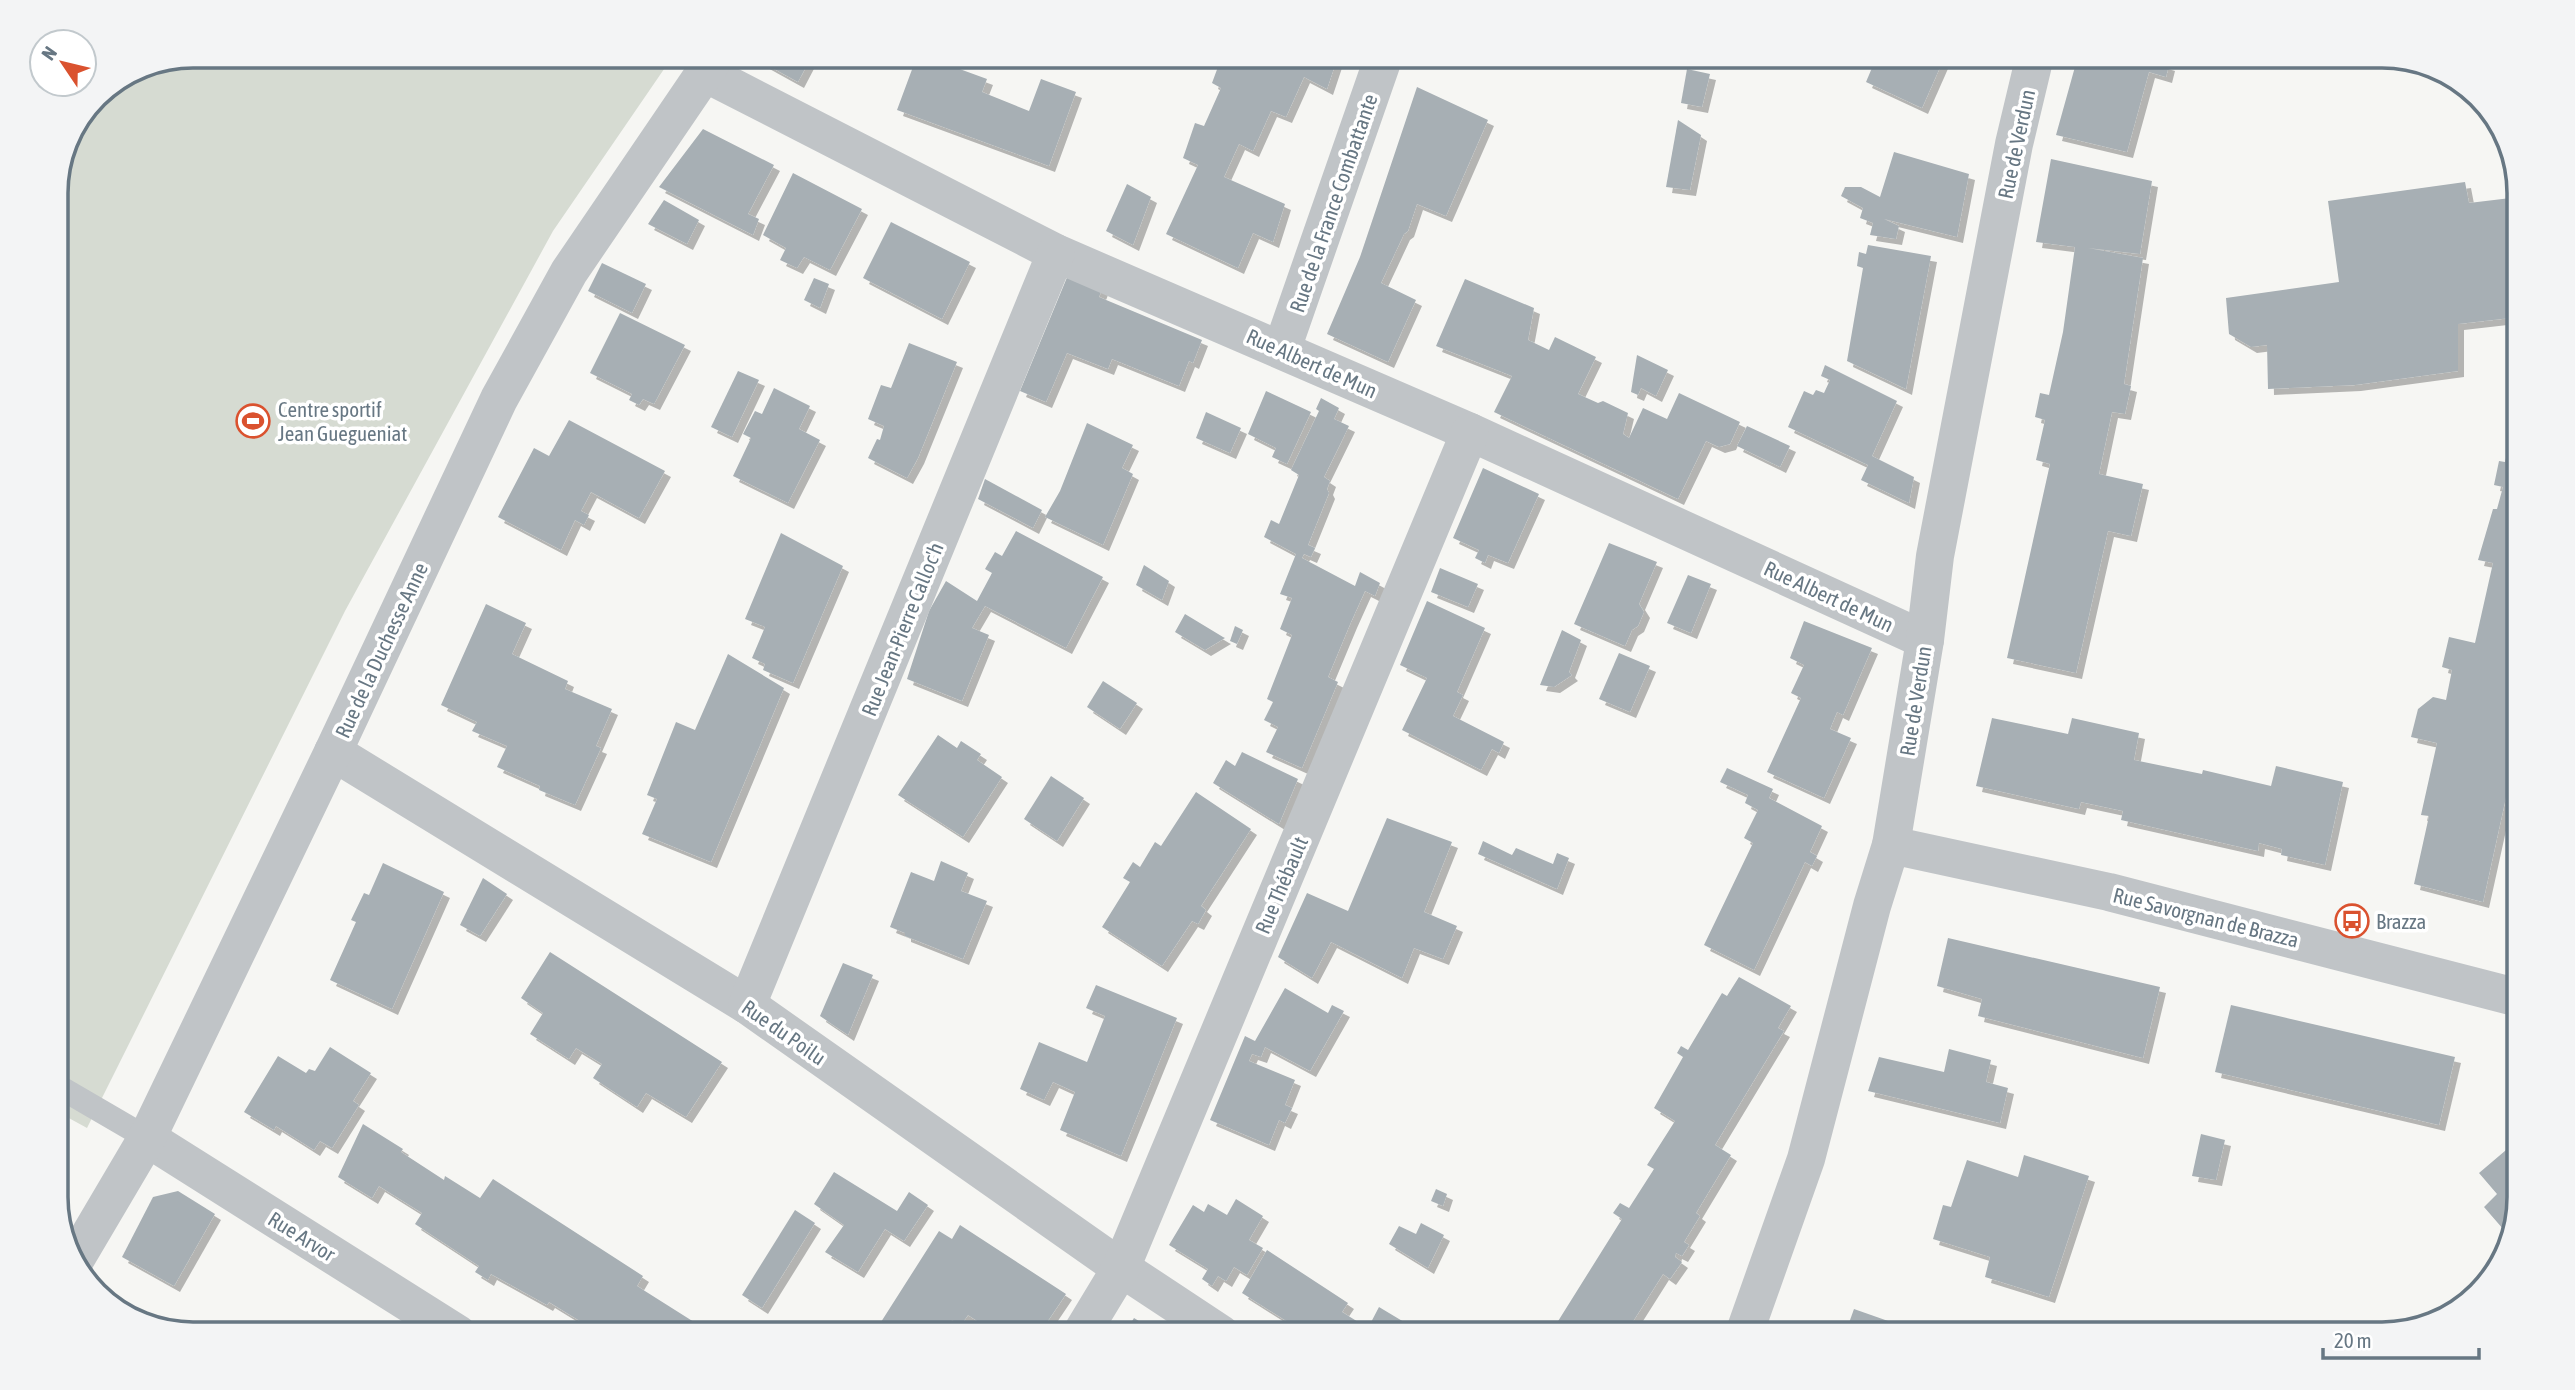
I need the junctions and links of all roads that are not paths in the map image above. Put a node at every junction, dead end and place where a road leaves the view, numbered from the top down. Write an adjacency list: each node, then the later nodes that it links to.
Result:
1 (707, 68): 9 (street, Rue de la Duchesse Anne)
2 (717, 68): 5 (street, Rue Albert de Mun)
3 (1380, 68): 6 (street, Rue de la France Combattante)
4 (2032, 68): 8 (street, Rue de Verdun)
5 (1056, 253): 6 (street, Rue Albert de Mun); 12 (street, Rue Jean-Pierre Calloc'h)
6 (1282, 349): 7 (street, Rue Albert de Mun)
7 (1470, 432): 8 (street, Rue Albert de Mun); 16 (street, Rue Thébault)
8 (1925, 640): 10 (street, Rue de Verdun)
9 (333, 752): 12 (street, Rue du Poilu); 14 (street, Rue de la Duchesse Anne)
10 (1891, 845): 11 (street, Rue Savorgnan de Brazza); 20 (street, Rue de Verdun)
11 (2507, 995)
12 (747, 1005): 16 (street, Rue du Poilu)
13 (69, 1093): 14 (lane)
14 (147, 1138): 15 (street, Rue de la Duchesse Anne); 17 (street, Rue Arvor)
15 (80, 1251)
16 (1121, 1269): 18 (street, Rue Thébault); 19 (street, Rue du Poilu)
17 (439, 1322)
18 (1088, 1322)
19 (1203, 1322)
20 (1748, 1322)

